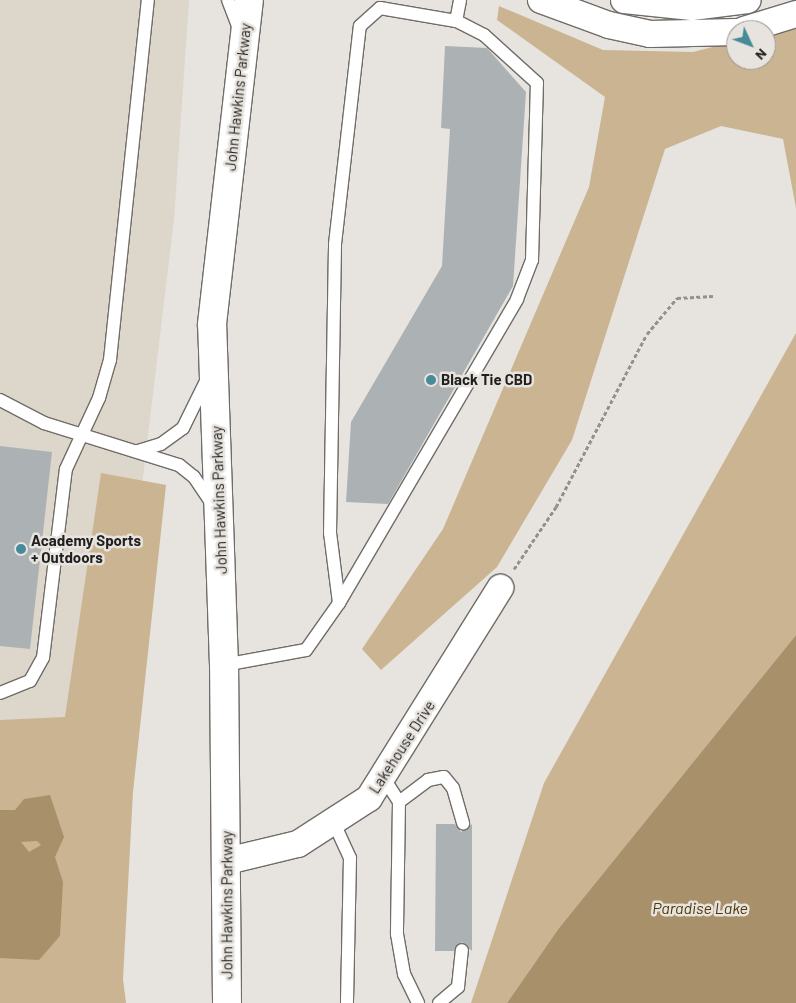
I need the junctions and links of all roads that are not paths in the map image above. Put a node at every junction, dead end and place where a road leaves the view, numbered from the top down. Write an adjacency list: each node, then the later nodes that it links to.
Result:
1 (148, 0): 15 (lane)
2 (228, 0): 12 (lane)
3 (249, 0): 12 (main road, John Hawkins Parkway)
4 (460, 0): 9 (lane)
5 (541, 0): 11 (street)
6 (624, 0): 7 (street)
7 (748, 0)
8 (796, 14): 10 (street)
9 (456, 20): 19 (lane); 19 (lane)
10 (776, 20)
11 (726, 32)
12 (244, 41): 13 (main road, John Hawkins Parkway)
13 (212, 354): 16 (lane); 17 (main road, John Hawkins Parkway)
14 (0, 400): 15 (lane)
15 (81, 436): 16 (lane); 21 (lane)
16 (138, 451): 17 (lane)
17 (221, 516): 20 (main road, John Hawkins Parkway)
18 (500, 588): 22 (street, Lakehouse Drive)
19 (339, 603): 20 (lane)
20 (224, 665): 26 (main road, John Hawkins Parkway)
21 (0, 693)
22 (383, 777): 23 (lane); 24 (street, Lakehouse Drive)
23 (399, 802): 25 (lane); 30 (lane)
24 (333, 821): 26 (street, Lakehouse Drive); 29 (lane)
25 (462, 824)
26 (228, 861): 28 (main road, John Hawkins Parkway)
27 (462, 950): 31 (lane)
28 (227, 1003)
29 (347, 1003)
30 (418, 1003)
31 (439, 1003)

